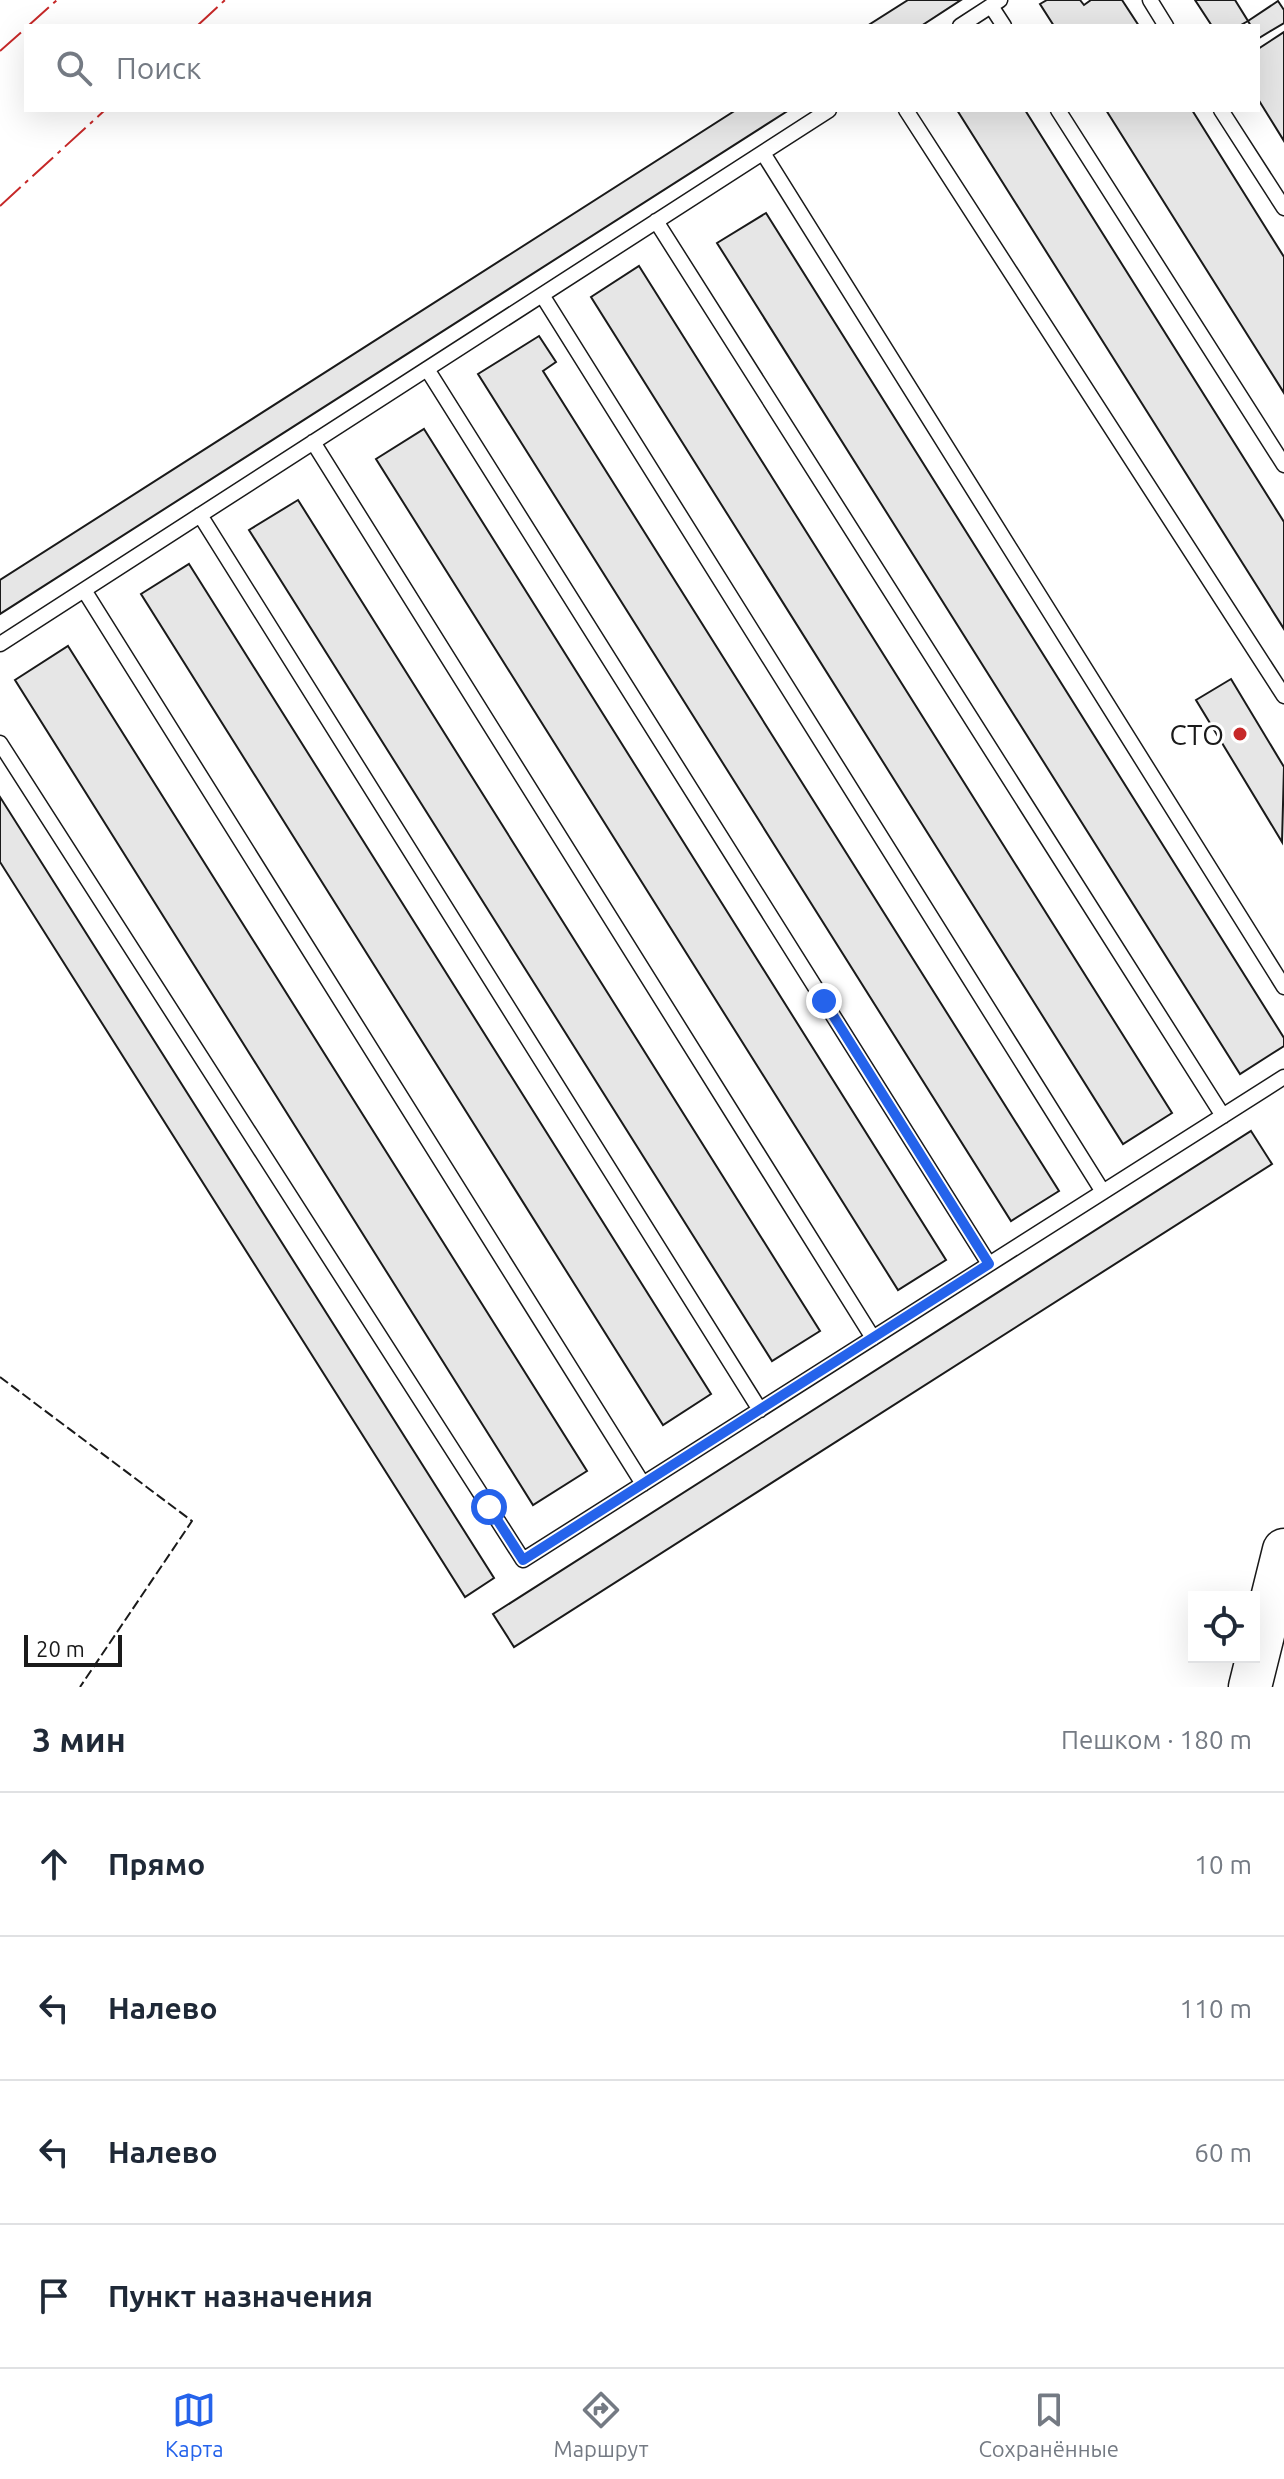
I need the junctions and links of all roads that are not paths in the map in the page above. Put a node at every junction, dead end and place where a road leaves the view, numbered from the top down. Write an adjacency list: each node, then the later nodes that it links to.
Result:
1 (1150, 0): 5 (lane)
2 (996, 3): 3 (lane); 4 (lane)
3 (963, 24)
4 (1003, 24)
5 (1165, 24)
6 (826, 112): 10 (lane)
7 (907, 112): 20 (lane)
8 (1059, 112): 16 (lane)
9 (1222, 112): 11 (lane)
10 (763, 153): 12 (lane); 22 (lane)
11 (1284, 208)
12 (656, 221): 13 (lane); 24 (lane)
13 (542, 295): 14 (lane); 25 (lane)
14 (427, 369): 15 (lane); 26 (lane)
15 (313, 442): 17 (lane); 27 (lane)
16 (1284, 465)
17 (200, 515): 18 (lane); 28 (lane)
18 (84, 590): 19 (lane); 29 (lane)
19 (0, 644)
20 (1284, 696)
21 (0, 743): 29 (lane)
22 (1284, 987)
23 (1284, 1077): 24 (lane)
24 (1223, 1116): 25 (lane)
25 (1103, 1192): 26 (lane)
26 (989, 1264): 27 (lane)
27 (873, 1338): 28 (lane)
28 (760, 1410): 29 (lane)
29 (643, 1484)
30 (1284, 1550): 31 (main road)
31 (1250, 1687)

